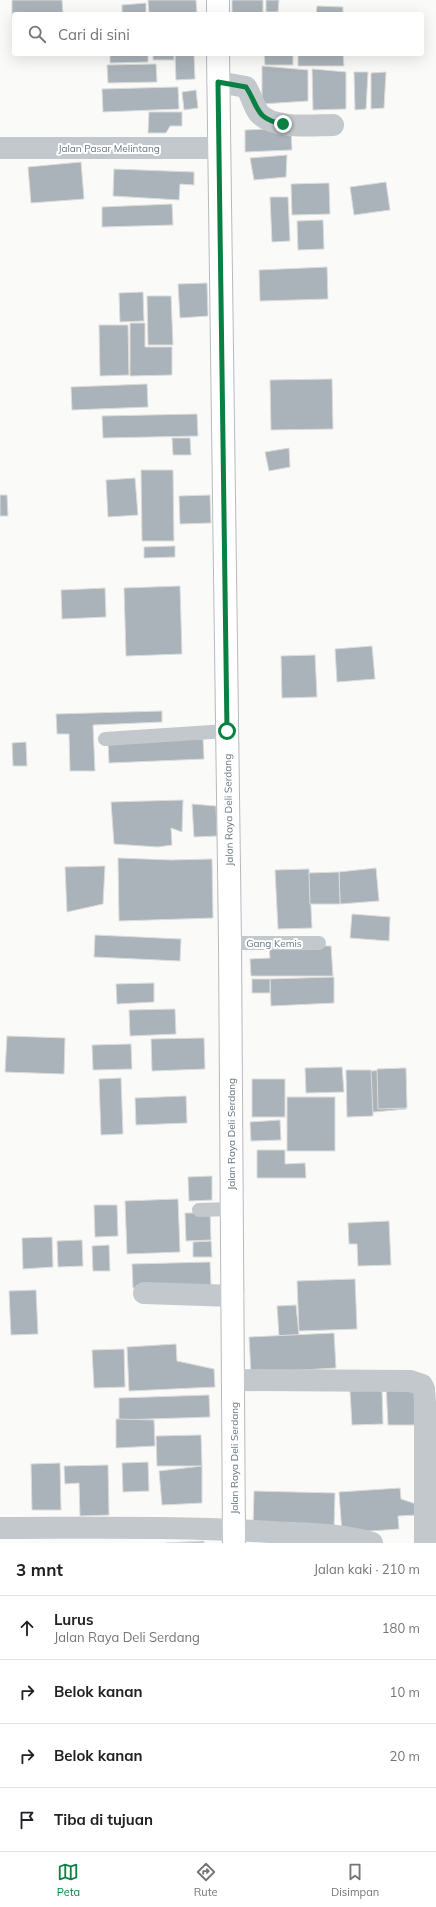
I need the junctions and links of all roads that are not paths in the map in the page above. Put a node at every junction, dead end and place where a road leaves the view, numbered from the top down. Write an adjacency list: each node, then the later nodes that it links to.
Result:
1 (218, 0): 2 (main road)
2 (218, 12)
3 (218, 56): 4 (main road, Jalan Raya Deli Serdang)
4 (218, 82): 5 (street); 7 (main road, Jalan Raya Deli Serdang)
5 (333, 125)
6 (0, 148): 7 (street, Jalan Pasar Melintang)
7 (219, 148): 8 (main road, Jalan Raya Deli Serdang)
8 (227, 731): 9 (lane); 11 (main road, Jalan Raya Deli Serdang)
9 (105, 739)
10 (319, 942): 11 (lane, Gang Kemis)
11 (230, 943): 12 (main road, Jalan Raya Deli Serdang)
12 (232, 1209): 13 (lane); 15 (main road, Jalan Raya Deli Serdang)
13 (198, 1210)
14 (144, 1293): 15 (street)
15 (233, 1296): 16 (main road, Jalan Raya Deli Serdang)
16 (233, 1380): 18 (main road, Jalan Raya Deli Serdang); 20 (street)
17 (0, 1528): 18 (street)
18 (234, 1536): 19 (street)
19 (372, 1543)
20 (425, 1543)

